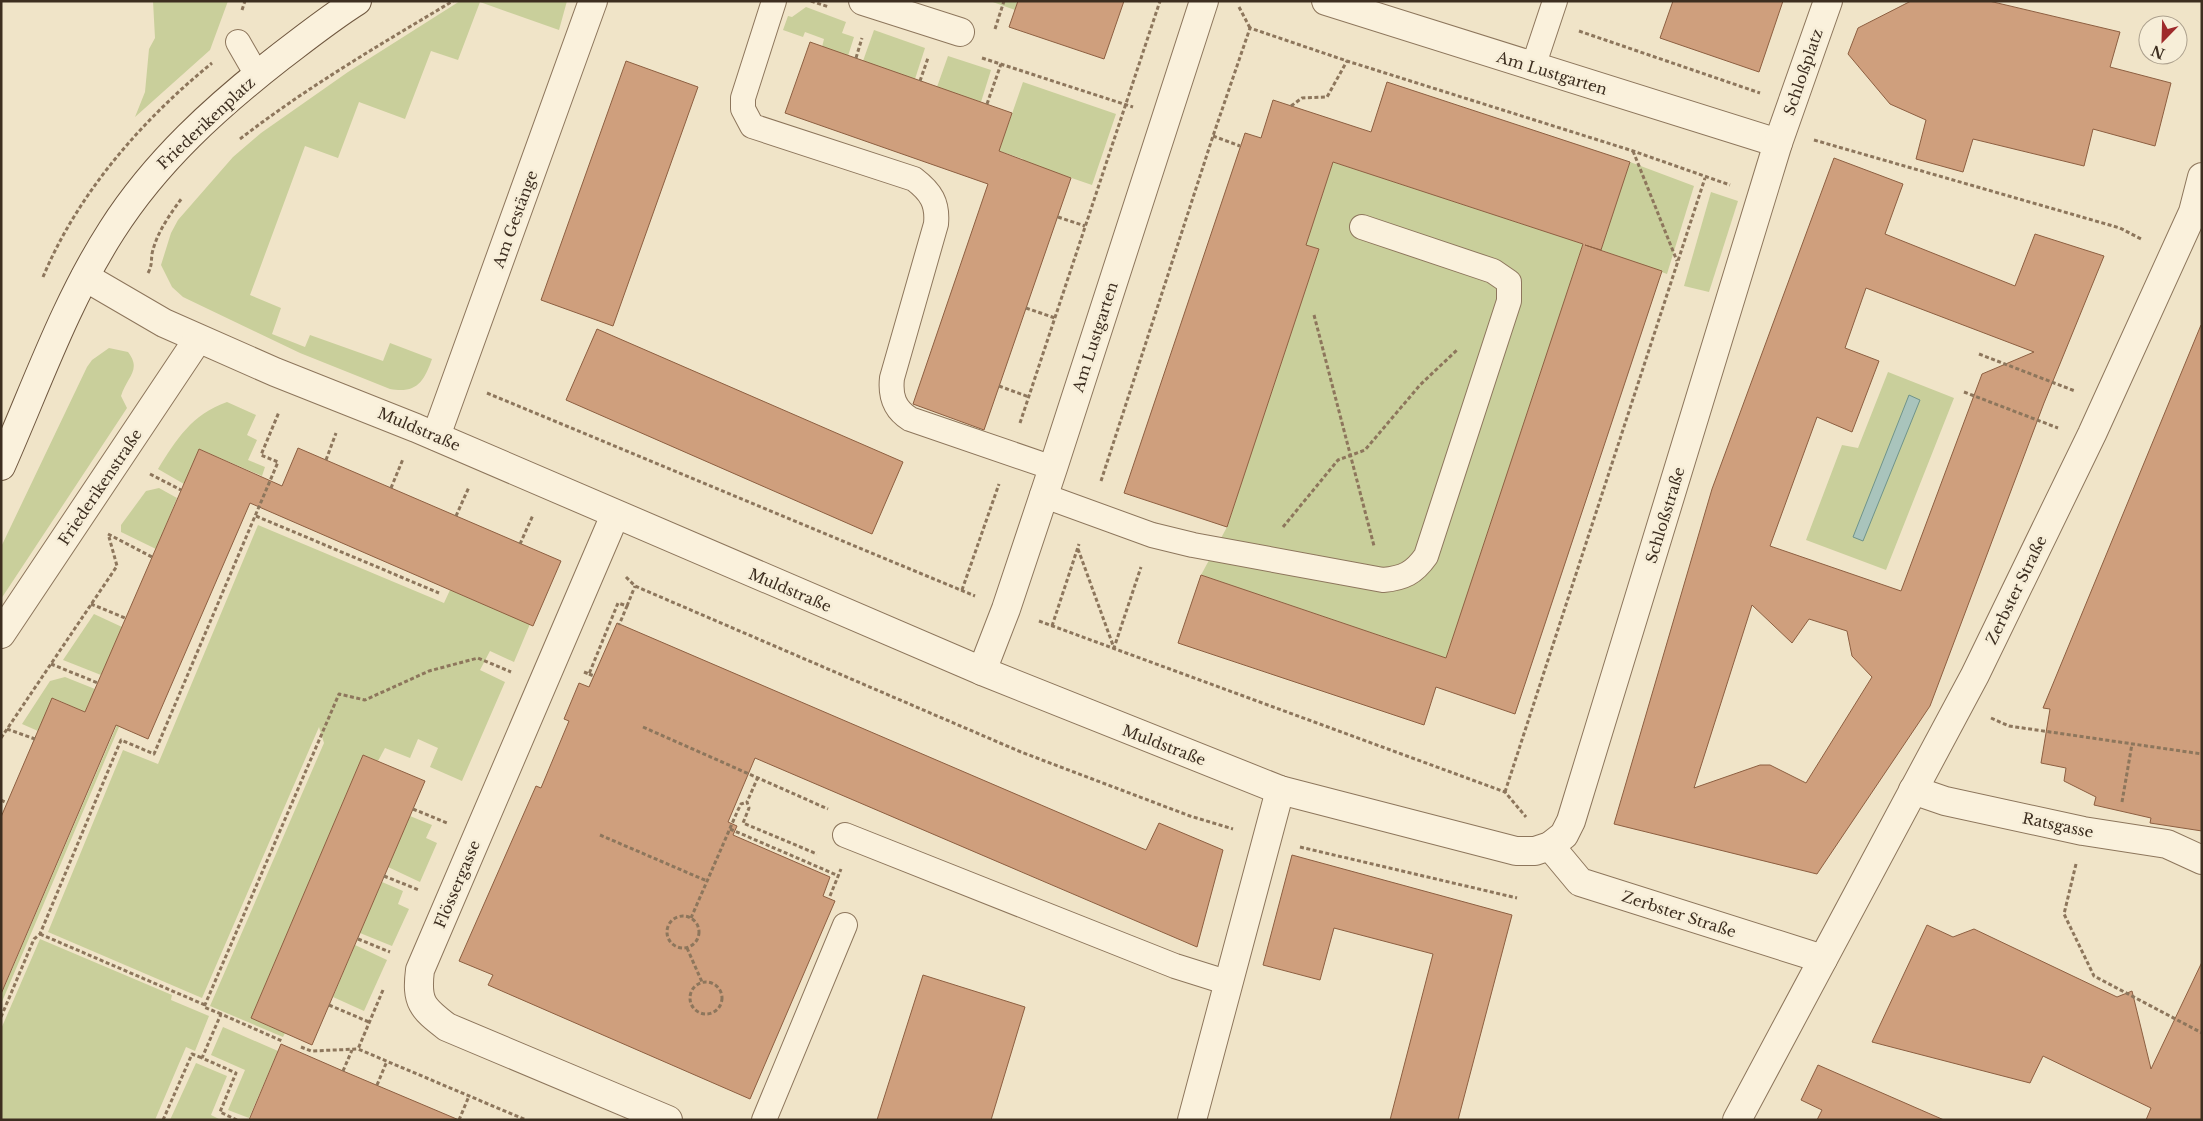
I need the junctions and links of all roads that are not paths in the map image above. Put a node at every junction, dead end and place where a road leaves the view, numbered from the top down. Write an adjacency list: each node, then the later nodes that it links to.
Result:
1 (357, 1): 12 (street, Friederikenplatz)
2 (594, 1): 19 (street, Am Gestänge)
3 (774, 1): 21 (lane)
4 (863, 1): 9 (street)
5 (1204, 1): 21 (street, Am Lustgarten)
6 (1326, 1): 11 (street, Am Lustgarten)
7 (1828, 1): 13 (street, Schloßplatz)
8 (1552, 11): 11 (lane)
9 (960, 32)
10 (238, 42): 12 (lane)
11 (1533, 67): 13 (street, Am Lustgarten)
12 (257, 75): 17 (street, Friederikenplatz)
13 (1778, 143): 29 (street, Schloßstraße)
14 (2202, 177): 15 (street)
15 (2197, 222): 27 (street, Zerbster Straße)
16 (1362, 227): 22 (lane)
17 (85, 277): 18 (street, Muldstraße); 20 (street, Friederikenplatz)
18 (198, 339): 19 (street, Muldstraße); 24 (street, Friederikenstraße)
19 (436, 436): 23 (street, Muldstraße)
20 (1, 466)
21 (1053, 468): 22 (street, Am Lustgarten)
22 (1042, 495): 25 (street, Am Lustgarten)
23 (615, 515): 25 (street, Muldstraße); 34 (street, Flössergasse)
24 (1, 634)
25 (982, 671): 26 (street, Muldstraße)
26 (1280, 790): 29 (street, Muldstraße); 33 (street)
27 (1913, 790): 30 (street, Ratsgasse); 32 (street, Zerbster Straße)
28 (845, 835): 33 (lane)
29 (1550, 846): 32 (street, Zerbster Straße)
30 (2202, 860)
31 (845, 925): 35 (lane)
32 (1823, 959): 37 (street, Zerbster Straße)
33 (1229, 983): 36 (street)
34 (668, 1120)
35 (764, 1120)
36 (1192, 1120)
37 (1736, 1120)

